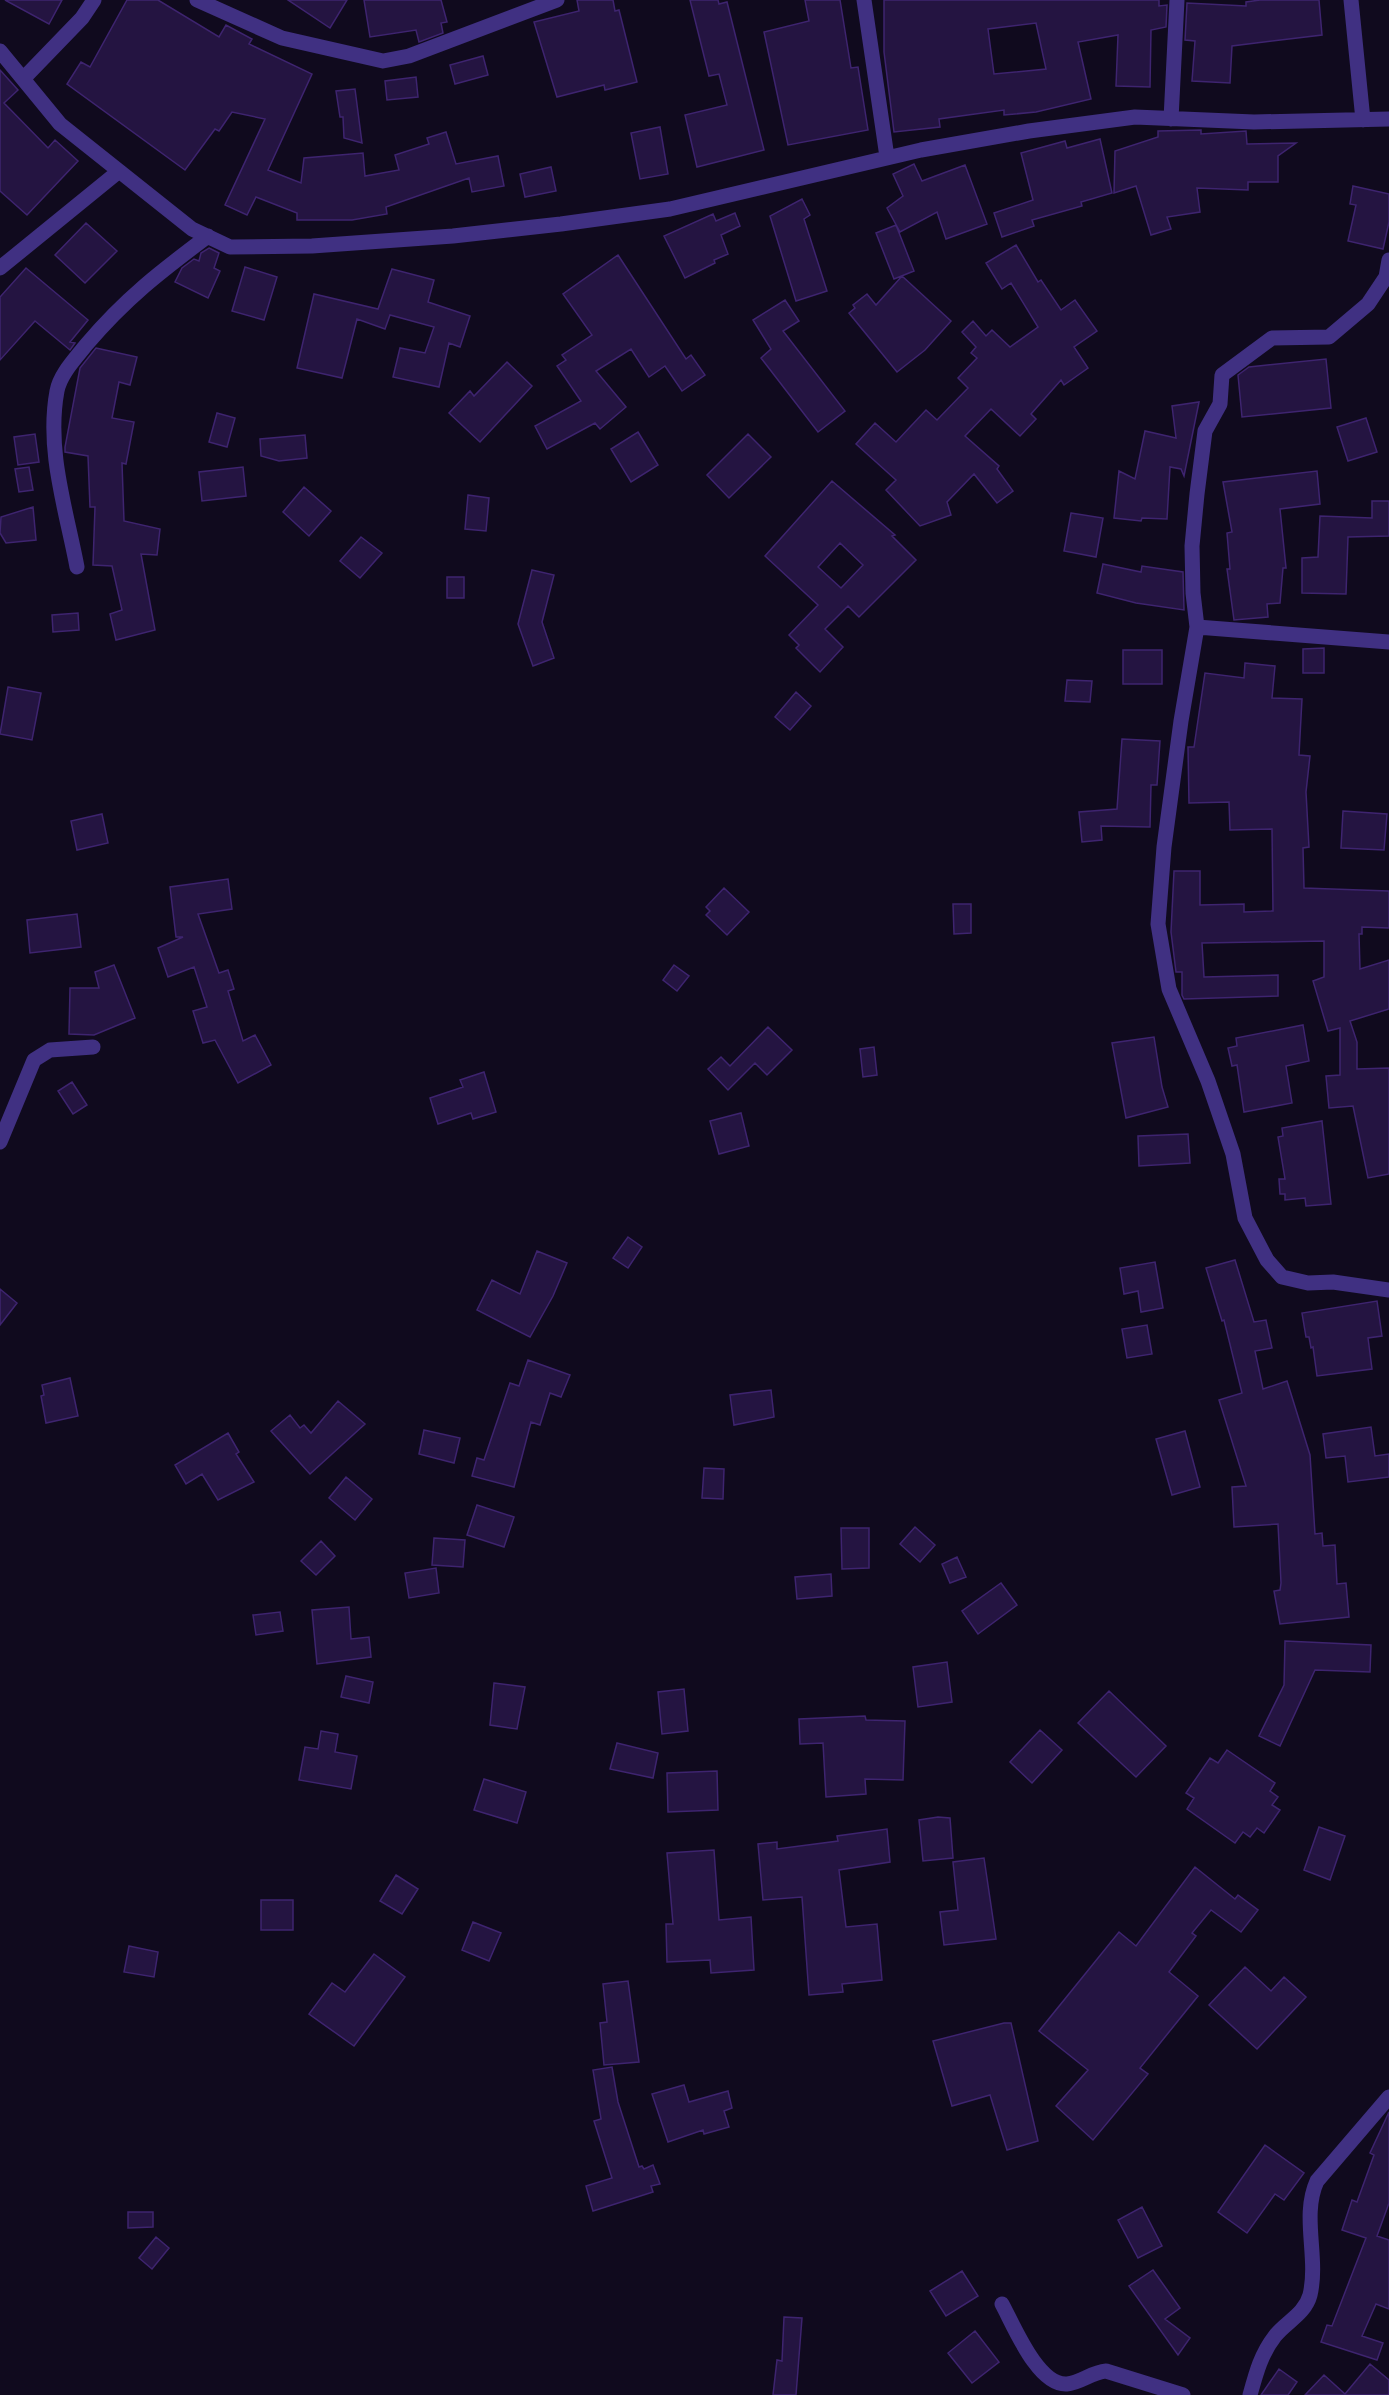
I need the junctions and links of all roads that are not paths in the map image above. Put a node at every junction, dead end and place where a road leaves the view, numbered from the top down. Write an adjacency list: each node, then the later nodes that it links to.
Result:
1 (94, 0): 10 (street)
2 (197, 0): 8 (street)
3 (223, 0): 8 (street)
4 (557, 0): 8 (street)
5 (864, 0): 14 (street)
6 (1177, 0): 11 (street)
7 (1351, 0): 13 (street)
8 (235, 17)
9 (0, 51): 10 (street)
10 (24, 78): 15 (street)
11 (1171, 119): 13 (street); 14 (street)
12 (1389, 119): 13 (street)
13 (1364, 120)
14 (887, 157): 16 (street)
15 (118, 172): 16 (street); 18 (street)
16 (208, 236): 19 (street)
17 (1389, 260): 20 (street)
18 (0, 268)
19 (77, 567)
20 (1197, 627): 21 (street); 24 (street)
21 (1389, 642)
22 (93, 1047): 23 (street)
23 (0, 1142)
24 (1389, 1290)
25 (1389, 2097): 28 (street)
26 (1002, 2304): 27 (street)
27 (1183, 2395)
28 (1250, 2395)

